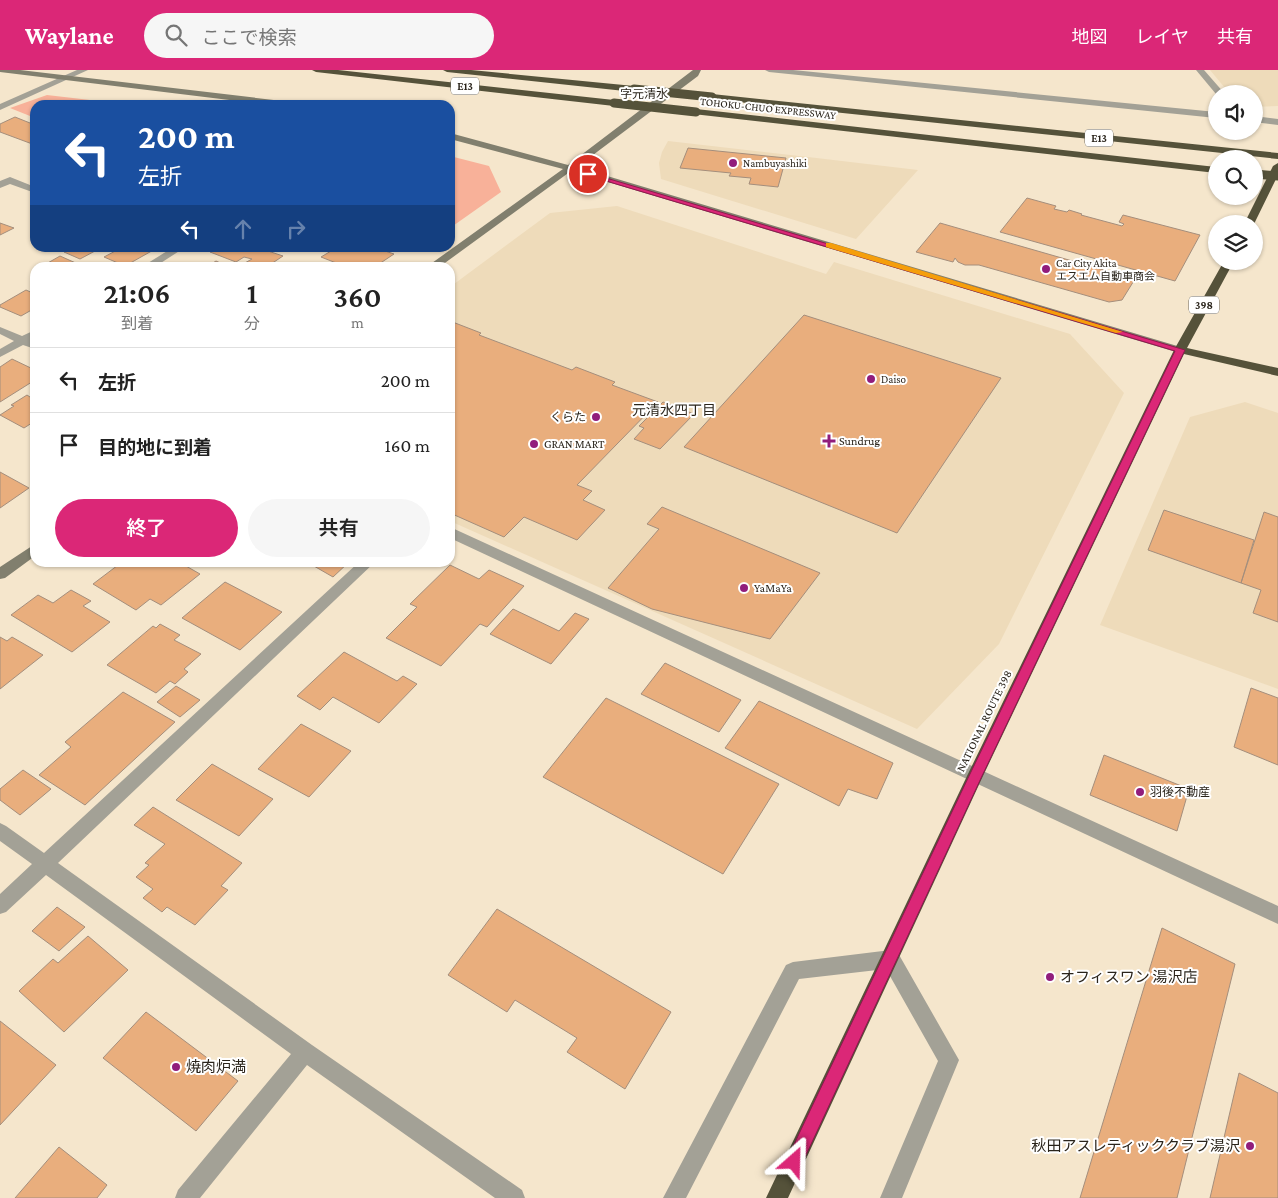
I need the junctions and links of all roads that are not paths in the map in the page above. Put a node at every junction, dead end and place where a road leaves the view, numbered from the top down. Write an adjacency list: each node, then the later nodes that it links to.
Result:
1 (0, 70): 8 (street)
2 (84, 70): 8 (street)
3 (316, 70): 19 (highway, TOHOKU-CHUO EXPRESSWAY / E13, bridge)
4 (447, 70): 16 (highway, TOHOKU-CHUO EXPRESSWAY / E13, bridge)
5 (697, 70): 18 (street)
6 (769, 70): 12 (street)
7 (1200, 70): 9 (street)
8 (68, 78): 10 (street); 11 (street)
9 (1213, 85)
10 (250, 100)
11 (0, 107)
12 (1208, 114)
13 (1263, 120): 14 (street)
14 (1278, 122)
15 (455, 137): 18 (street)
16 (1278, 156)
17 (1278, 166): 24 (highway)
18 (570, 168): 25 (street); 35 (street)
19 (1208, 169)
20 (1263, 175): 21 (highway, bridge)
21 (1278, 176)
22 (0, 185): 23 (street)
23 (30, 188)
24 (1254, 215)
25 (455, 250)
26 (172, 252): 28 (street)
27 (452, 252): 29 (street)
28 (156, 262)
29 (438, 262)
30 (1224, 270): 35 (highway, NATIONAL ROUTE 398 / 398)
31 (0, 330): 33 (street)
32 (30, 336): 33 (street)
33 (23, 341): 34 (street); 36 (street)
34 (30, 344)
35 (1180, 350): 37 (highway); 42 (highway, NATIONAL ROUTE 398 / 398)
36 (0, 354)
37 (1278, 372)
38 (455, 534): 42 (street)
39 (30, 553): 41 (street)
40 (363, 567): 44 (street)
41 (0, 574)
42 (975, 776): 46 (street); 47 (highway, NATIONAL ROUTE 398 / 398)
43 (0, 830): 44 (street)
44 (46, 864): 45 (street); 48 (street)
45 (0, 906)
46 (1278, 915)
47 (890, 959): 51 (street); 52 (highway, NATIONAL ROUTE 398 / 398); 53 (street)
48 (305, 1052): 49 (street); 50 (street)
49 (186, 1198)
50 (514, 1198)
51 (674, 1198)
52 (777, 1198)
53 (891, 1198)

